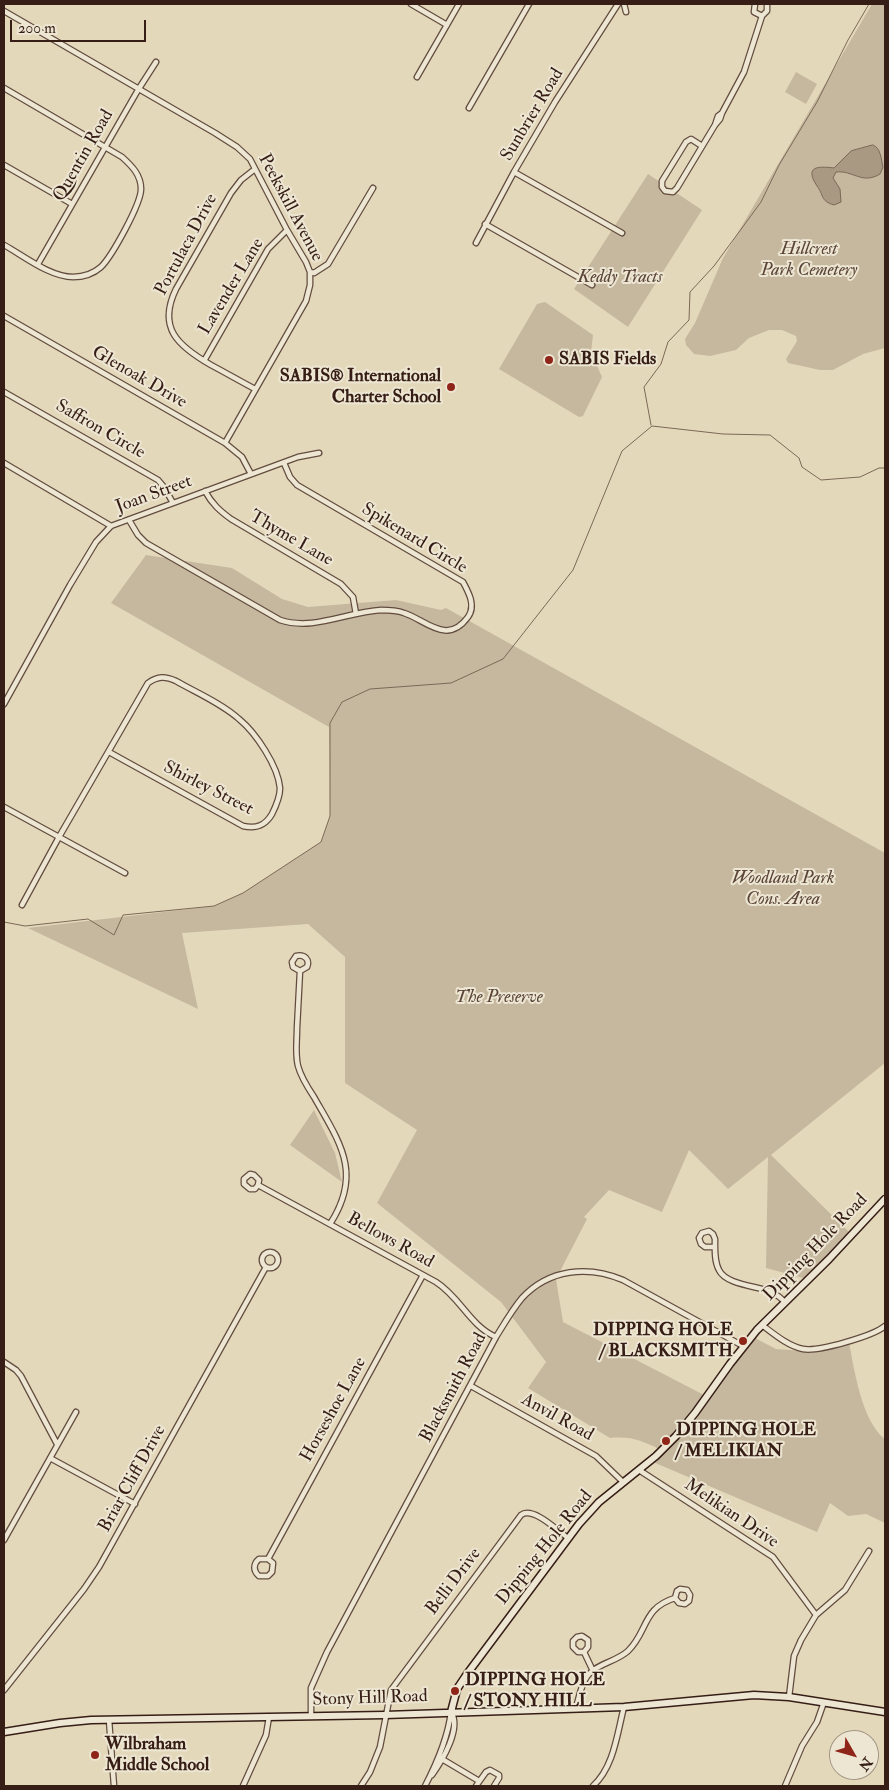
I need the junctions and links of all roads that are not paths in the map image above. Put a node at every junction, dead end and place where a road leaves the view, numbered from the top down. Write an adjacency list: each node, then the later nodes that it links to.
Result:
1 (411, 4): 11 (street)
2 (459, 4): 11 (street)
3 (529, 4): 16 (street)
4 (618, 4): 21 (street, Sunbrier Road)
5 (624, 4): 9 (street)
6 (755, 4): 10 (street)
7 (767, 4): 10 (street)
8 (4, 11): 15 (street, Peekskill Avenue)
9 (626, 12)
10 (762, 16): 17 (street)
11 (447, 25): 13 (street)
12 (156, 62): 15 (street, Quentin Road)
13 (417, 77)
14 (4, 88): 18 (street)
15 (138, 90): 18 (street, Quentin Road); 20 (street, Peekskill Avenue)
16 (469, 108)
17 (702, 146): 17 (street)
18 (106, 148): 23 (street, Quentin Road); 29 (street)
19 (4, 165): 23 (street)
20 (254, 169): 25 (street, Peekskill Avenue); 33 (street, Portulaca Drive)
21 (514, 172): 24 (street, Sunbrier Road); 26 (street)
22 (373, 188): 30 (street)
23 (72, 204): 29 (street, Quentin Road)
24 (485, 224): 27 (street, Sunbrier Road); 31 (street)
25 (287, 230): 30 (street, Peekskill Avenue); 33 (street, Lavender Lane)
26 (622, 233)
27 (476, 243)
28 (4, 245): 29 (street)
29 (38, 264)
30 (310, 272): 34 (street, Peekskill Avenue)
31 (592, 285)
32 (4, 316): 36 (street, Glenoak Drive)
33 (204, 361): 34 (street, Portulaca Drive)
34 (255, 390): 36 (street, Peekskill Avenue)
35 (4, 392): 42 (street, Saffron Circle)
36 (224, 443): 40 (street, Glenoak Drive)
37 (319, 453): 39 (street, Joan Street)
38 (4, 463): 44 (street)
39 (284, 463): 40 (street, Joan Street); 45 (street, Spikenard Circle)
40 (251, 474): 41 (street, Joan Street)
41 (205, 491): 42 (street, Joan Street); 45 (street, Thyme Lane)
42 (173, 503): 43 (street, Joan Street)
43 (129, 520): 44 (street, Joan Street); 45 (street, Spikenard Circle)
44 (111, 526): 46 (street, Joan Street)
45 (356, 614)
46 (4, 704)
47 (108, 752): 47 (street, Shirley Street); 49 (street, Shirley Street)
48 (4, 807): 49 (street)
49 (59, 837): 50 (street); 51 (street, Shirley Street)
50 (125, 873)
51 (22, 905)
52 (300, 971): 55 (street)
53 (258, 1185): 55 (street, Bellows Road)
54 (885, 1199): 59 (main road, Dipping Hole Road)
55 (330, 1224): 58 (street, Bellows Road)
56 (715, 1247): 59 (street)
57 (266, 1267): 71 (street, Briar Cliff Drive)
58 (423, 1275): 62 (street, Bellows Road); 75 (street, Horseshoe Lane)
59 (785, 1302): 60 (main road, Dipping Hole Road)
60 (762, 1325): 61 (street); 63 (main road, Dipping Hole Road)
61 (885, 1326)
62 (496, 1337): 63 (street, Blacksmith Road); 65 (street, Blacksmith Road)
63 (743, 1346): 69 (main road, Dipping Hole Road)
64 (4, 1362): 67 (street)
65 (471, 1386): 70 (street, Anvil Road); 88 (street, Blacksmith Road)
66 (76, 1412): 67 (street)
67 (57, 1444): 68 (street)
68 (50, 1458): 71 (street); 73 (street)
69 (639, 1470): 70 (main road, Dipping Hole Road); 77 (street, Melikian Drive)
70 (623, 1482): 72 (main road, Dipping Hole Road)
71 (135, 1504): 80 (street, Briar Cliff Drive)
72 (568, 1538): 85 (main road, Dipping Hole Road); 87 (street, Belli Drive)
73 (4, 1540)
74 (869, 1551): 77 (street)
75 (268, 1559): 75 (street, Horseshoe Lane)
76 (675, 1598): 79 (street)
77 (816, 1615): 81 (street)
78 (584, 1652): 79 (street)
79 (593, 1671): 84 (street)
80 (4, 1690)
81 (789, 1697): 82 (main road, Stony Hill Road); 83 (main road, Stony Hill Road)
82 (824, 1702): 86 (main road, Stony Hill Road); 100 (street)
83 (624, 1707): 84 (main road, Stony Hill Road); 99 (street)
84 (576, 1708): 85 (main road, Stony Hill Road)
85 (451, 1712): 87 (main road, Stony Hill Road); 92 (street); 93 (street)
86 (885, 1712)
87 (385, 1715): 88 (main road, Stony Hill Road); 97 (street)
88 (311, 1716): 89 (main road, Stony Hill Road)
89 (269, 1717): 90 (main road, Stony Hill Road); 96 (street)
90 (108, 1720): 91 (main road, Stony Hill Road); 95 (street)
91 (4, 1732)
92 (442, 1759): 93 (street); 94 (street)
93 (426, 1784)
94 (478, 1784): 98 (street)
95 (114, 1786)
96 (243, 1786)
97 (361, 1786)
98 (494, 1786)
99 (593, 1786)
100 (785, 1786)

